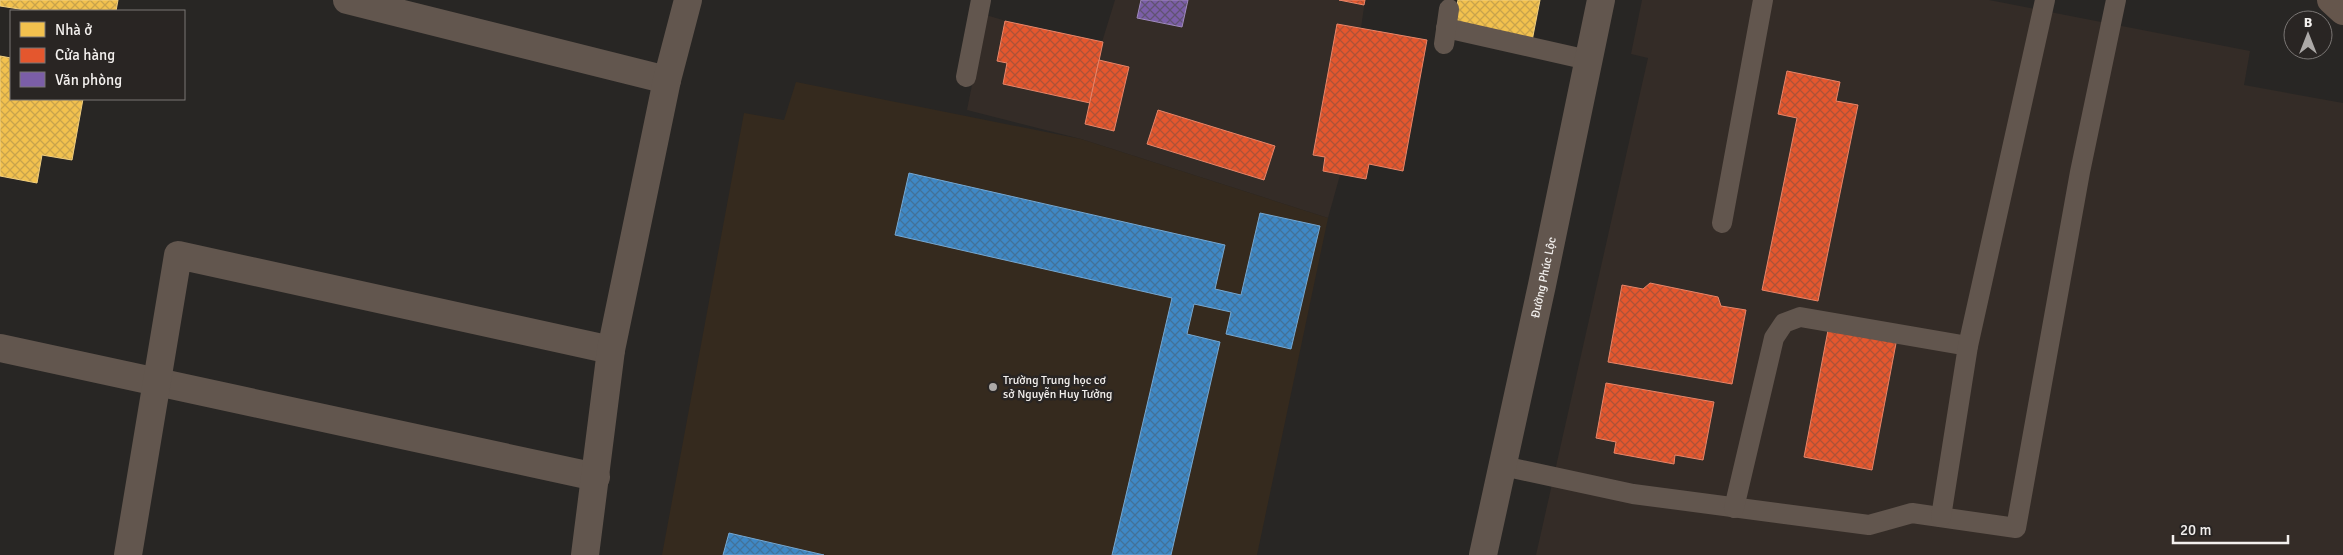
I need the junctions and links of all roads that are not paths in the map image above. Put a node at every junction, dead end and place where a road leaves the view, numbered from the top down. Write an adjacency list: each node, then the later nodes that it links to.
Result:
1 (347, 0): 13 (street)
2 (688, 0): 13 (street)
3 (982, 0): 12 (lane)
4 (1600, 0): 11 (street, Đường Phúc Lộc)
5 (1763, 0): 14 (lane)
6 (2045, 0): 15 (lane)
7 (2116, 0): 22 (lane)
8 (2331, 0): 9 (main road)
9 (2343, 11)
10 (1447, 27): 11 (lane)
11 (1588, 60): 19 (street, Đường Phúc Lộc)
12 (966, 77)
13 (667, 80): 17 (street)
14 (1722, 223)
15 (1968, 346): 21 (lane); 22 (lane)
16 (0, 348): 18 (street)
17 (611, 350): 18 (street); 20 (street)
18 (156, 381): 20 (street); 23 (street)
19 (1503, 466): 21 (lane); 25 (street, Đường Phúc Lộc)
20 (596, 476): 24 (street)
21 (1734, 508): 22 (lane)
22 (1941, 517)
23 (128, 555)
24 (585, 555)
25 (1483, 555)

